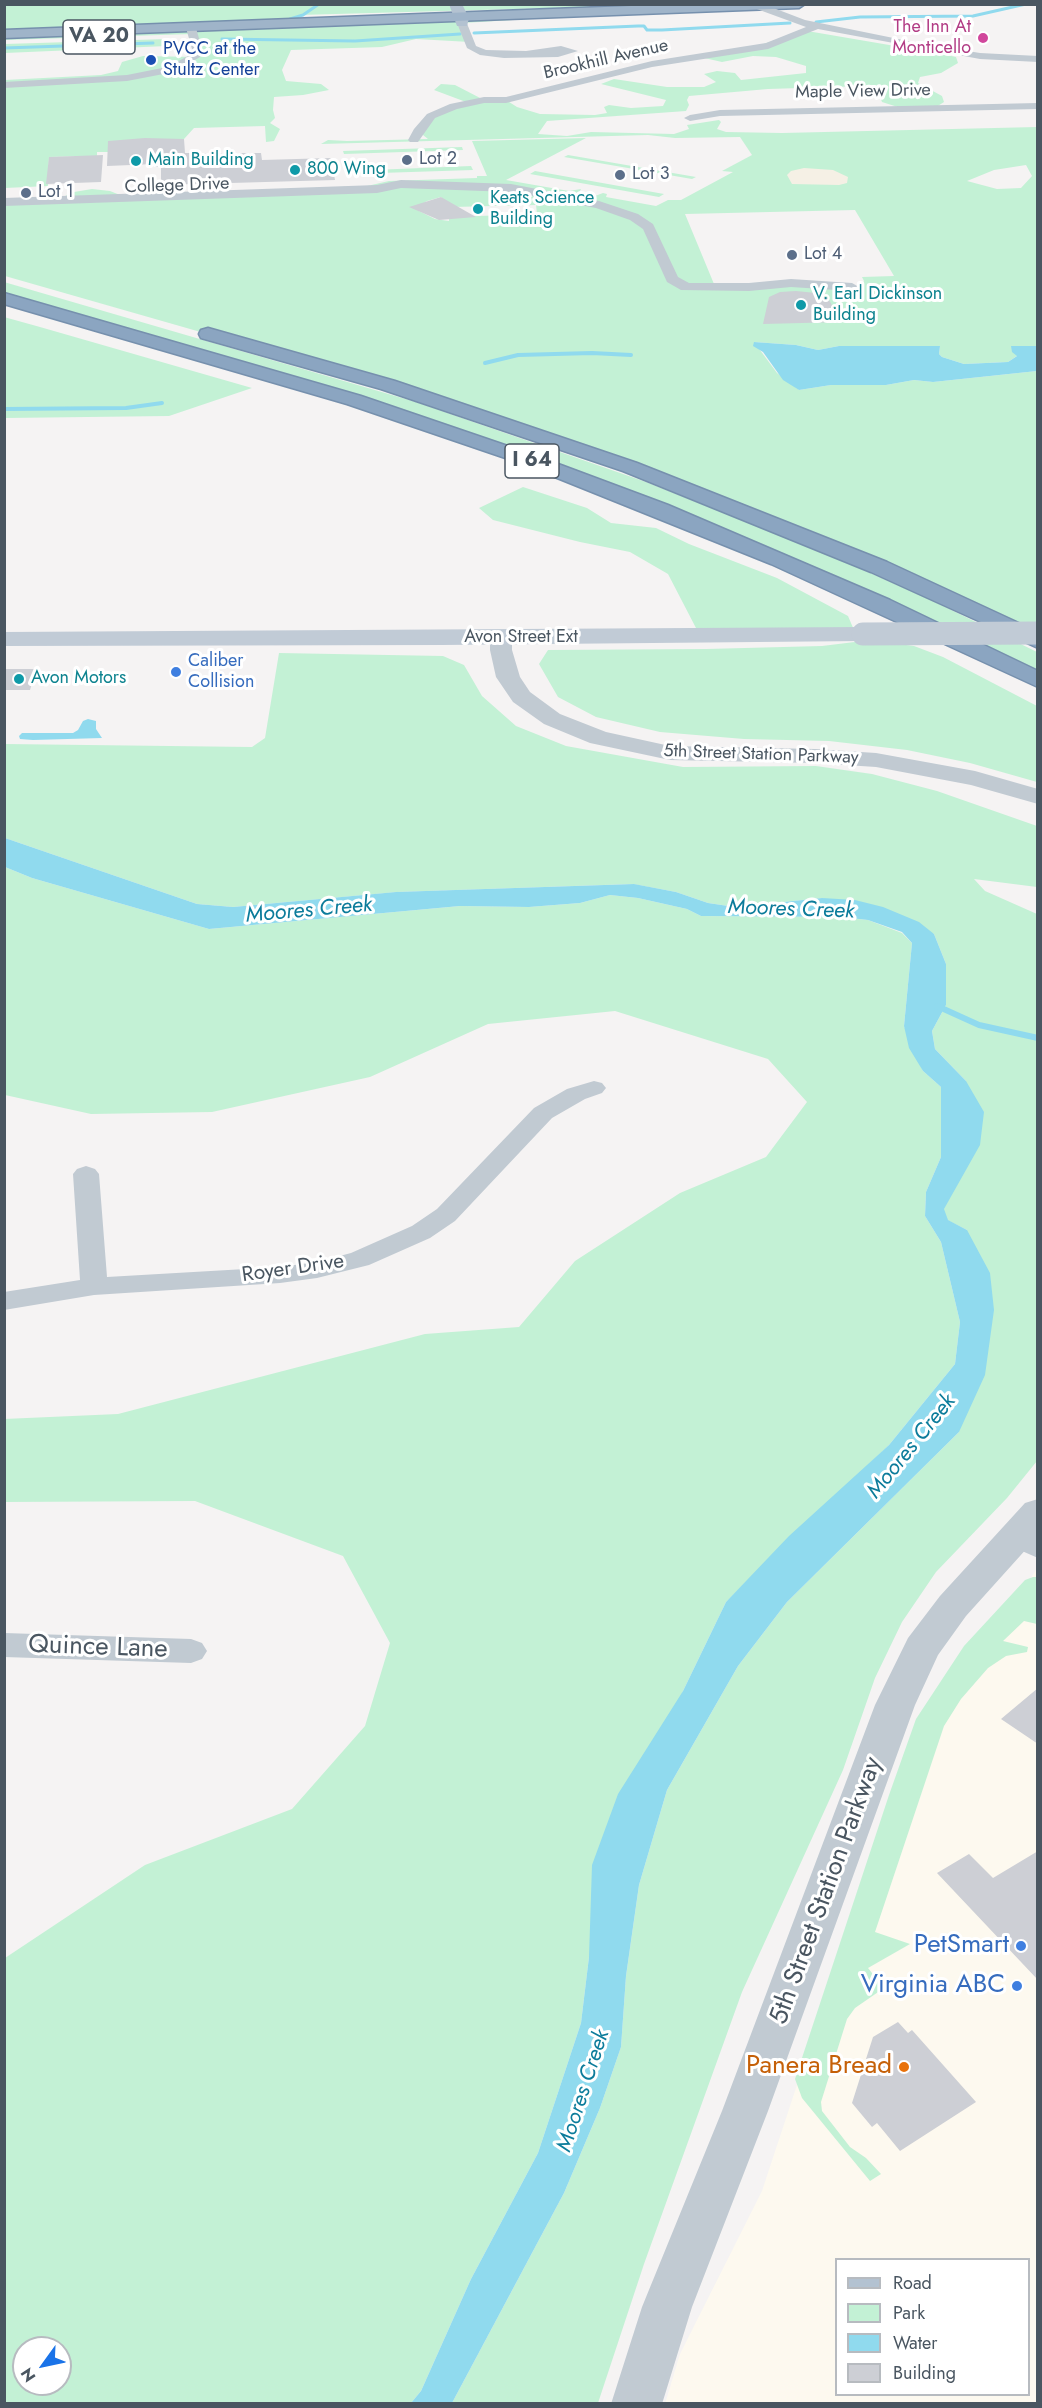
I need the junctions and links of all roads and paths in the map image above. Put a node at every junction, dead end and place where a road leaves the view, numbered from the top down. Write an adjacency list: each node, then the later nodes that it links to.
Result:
1 (447, 4): 6 (highway)
2 (455, 4): 5 (main road)
3 (799, 4): 4 (highway, VA 20)
4 (758, 6): 5 (highway, VA 20); 7 (street)
5 (462, 21): 6 (highway, VA 20); 8 (highway, VA 20); 11 (street)
6 (334, 22): 8 (highway, VA 20)
7 (817, 26): 12 (street); 16 (street, Brookhill Avenue)
8 (192, 31): 9 (highway, VA 20); 10 (highway, VA 20); 13 (street)
9 (4, 34)
10 (4, 40)
11 (523, 55)
12 (1038, 59)
13 (4, 85)
14 (1038, 106): 15 (street, Maple View Drive)
15 (690, 118)
16 (414, 140)
17 (260, 197): 18 (street, College Drive); 19 (street, College Drive); 20 (street, College Drive)
18 (4, 202)
19 (4, 210)
20 (852, 287)
21 (4, 298): 27 (highway, I 64)
22 (186, 328): 26 (highway, I 64)
23 (1038, 633): 24 (main road, Avon Street Ext, bridge)
24 (501, 638): 25 (main road, Avon Street Ext); 28 (street, 5th Street Station Parkway)
25 (4, 639)
26 (1038, 641)
27 (1038, 680)
28 (1038, 797)
29 (594, 1088): 31 (street, Royer Drive)
30 (86, 1174): 31 (street)
31 (94, 1286): 32 (street, Royer Drive)
32 (4, 1301)
33 (1031, 1532): 36 (street, 5th Street Station Parkway)
34 (4, 1644): 35 (street, Quince Lane)
35 (191, 1652)
36 (636, 2403)

